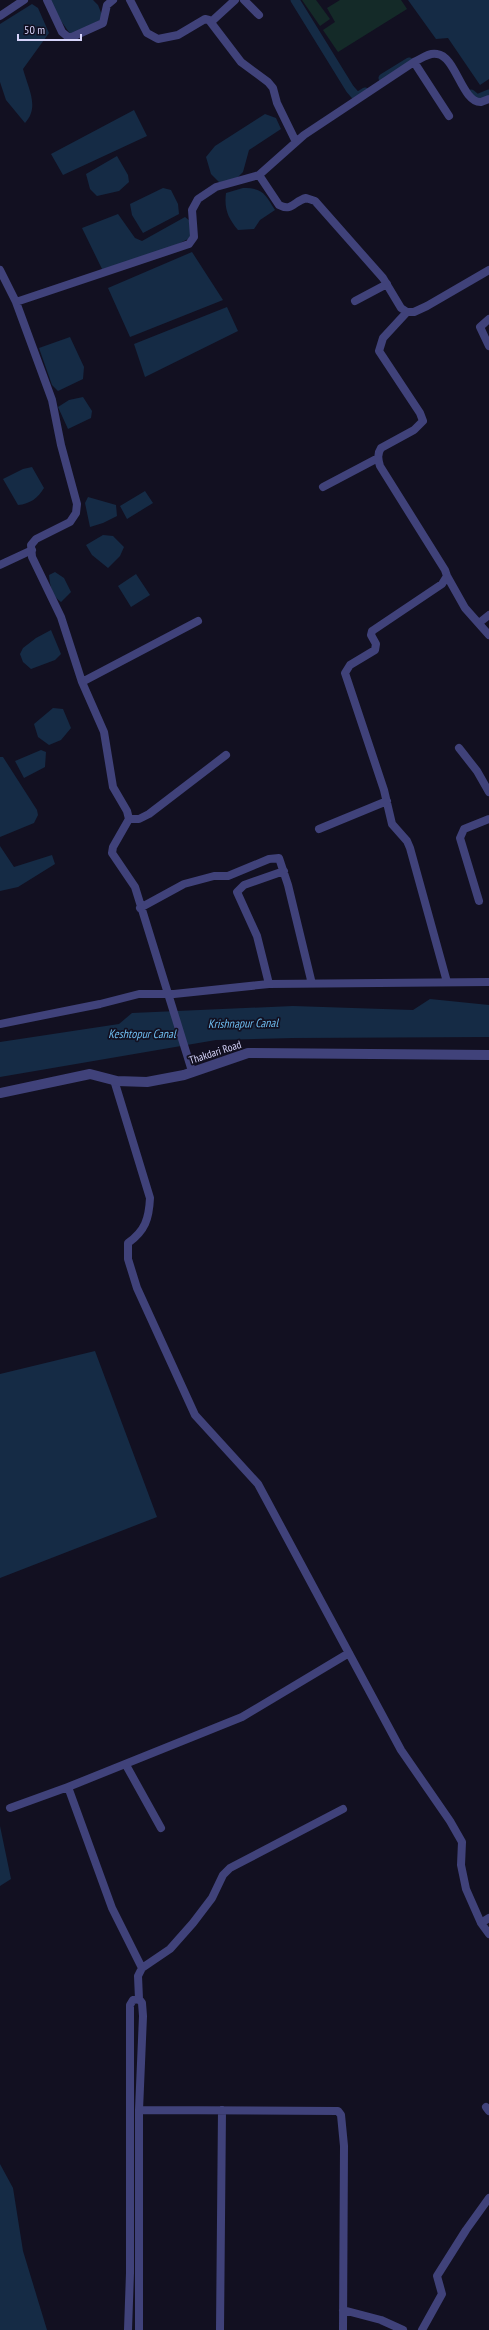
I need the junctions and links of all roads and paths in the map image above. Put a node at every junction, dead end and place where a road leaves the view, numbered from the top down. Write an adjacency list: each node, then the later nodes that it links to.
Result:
1 (24, 0): 8 (street)
2 (47, 0): 3 (street)
3 (112, 0)
4 (130, 0): 9 (street)
5 (235, 0): 9 (street)
6 (244, 0): 7 (street)
7 (259, 15)
8 (0, 16)
9 (211, 22): 13 (street)
10 (414, 62): 11 (street); 12 (street); 13 (street)
11 (488, 101)
12 (449, 116)
13 (296, 142): 14 (street)
14 (259, 175): 17 (street); 19 (street)
15 (0, 270): 19 (street)
16 (489, 270): 20 (street)
17 (387, 284): 18 (street); 20 (street)
18 (355, 301)
19 (16, 302): 25 (street)
20 (407, 312): 23 (street)
21 (489, 319): 22 (street)
22 (489, 346)
23 (378, 458): 24 (street); 27 (street)
24 (323, 487)
25 (32, 550): 26 (street); 32 (street)
26 (0, 565)
27 (447, 576): 30 (street); 36 (street)
28 (489, 615): 30 (street)
29 (198, 621): 32 (street)
30 (479, 624): 31 (street)
31 (489, 635)
32 (82, 682): 37 (street)
33 (459, 748): 35 (street)
34 (226, 755): 37 (street)
35 (489, 792)
36 (386, 801): 39 (street); 43 (street)
37 (129, 819): 42 (street)
38 (489, 819): 41 (street)
39 (318, 829)
40 (284, 871): 42 (street); 45 (street); 46 (street)
41 (479, 900)
42 (140, 908): 47 (street)
43 (447, 982): 44 (street); 46 (street)
44 (489, 982)
45 (269, 984): 46 (street); 47 (street)
46 (312, 984)
47 (168, 994): 48 (street); 50 (street)
48 (0, 1024)
49 (489, 1055): 50 (street, Thakdari Road)
50 (192, 1071): 51 (street, Thakdari Road)
51 (114, 1080): 52 (street, Thakdari Road); 53 (street)
52 (0, 1094)
53 (349, 1652): 54 (street); 60 (street)
54 (126, 1765): 55 (street); 58 (street)
55 (68, 1787): 56 (street); 62 (street)
56 (10, 1808)
57 (343, 1809): 62 (street)
58 (160, 1828)
59 (489, 1918): 60 (street)
60 (481, 1923): 61 (street)
61 (489, 1934)
62 (142, 1968): 63 (street)
63 (139, 1999): 64 (street); 68 (street)
64 (139, 2110): 65 (street); 69 (street)
65 (222, 2110): 67 (street); 70 (street)
66 (489, 2198): 73 (street)
67 (343, 2310): 71 (street); 72 (street)
68 (128, 2330)
69 (139, 2330)
70 (220, 2330)
71 (342, 2330)
72 (403, 2330)
73 (422, 2330)

